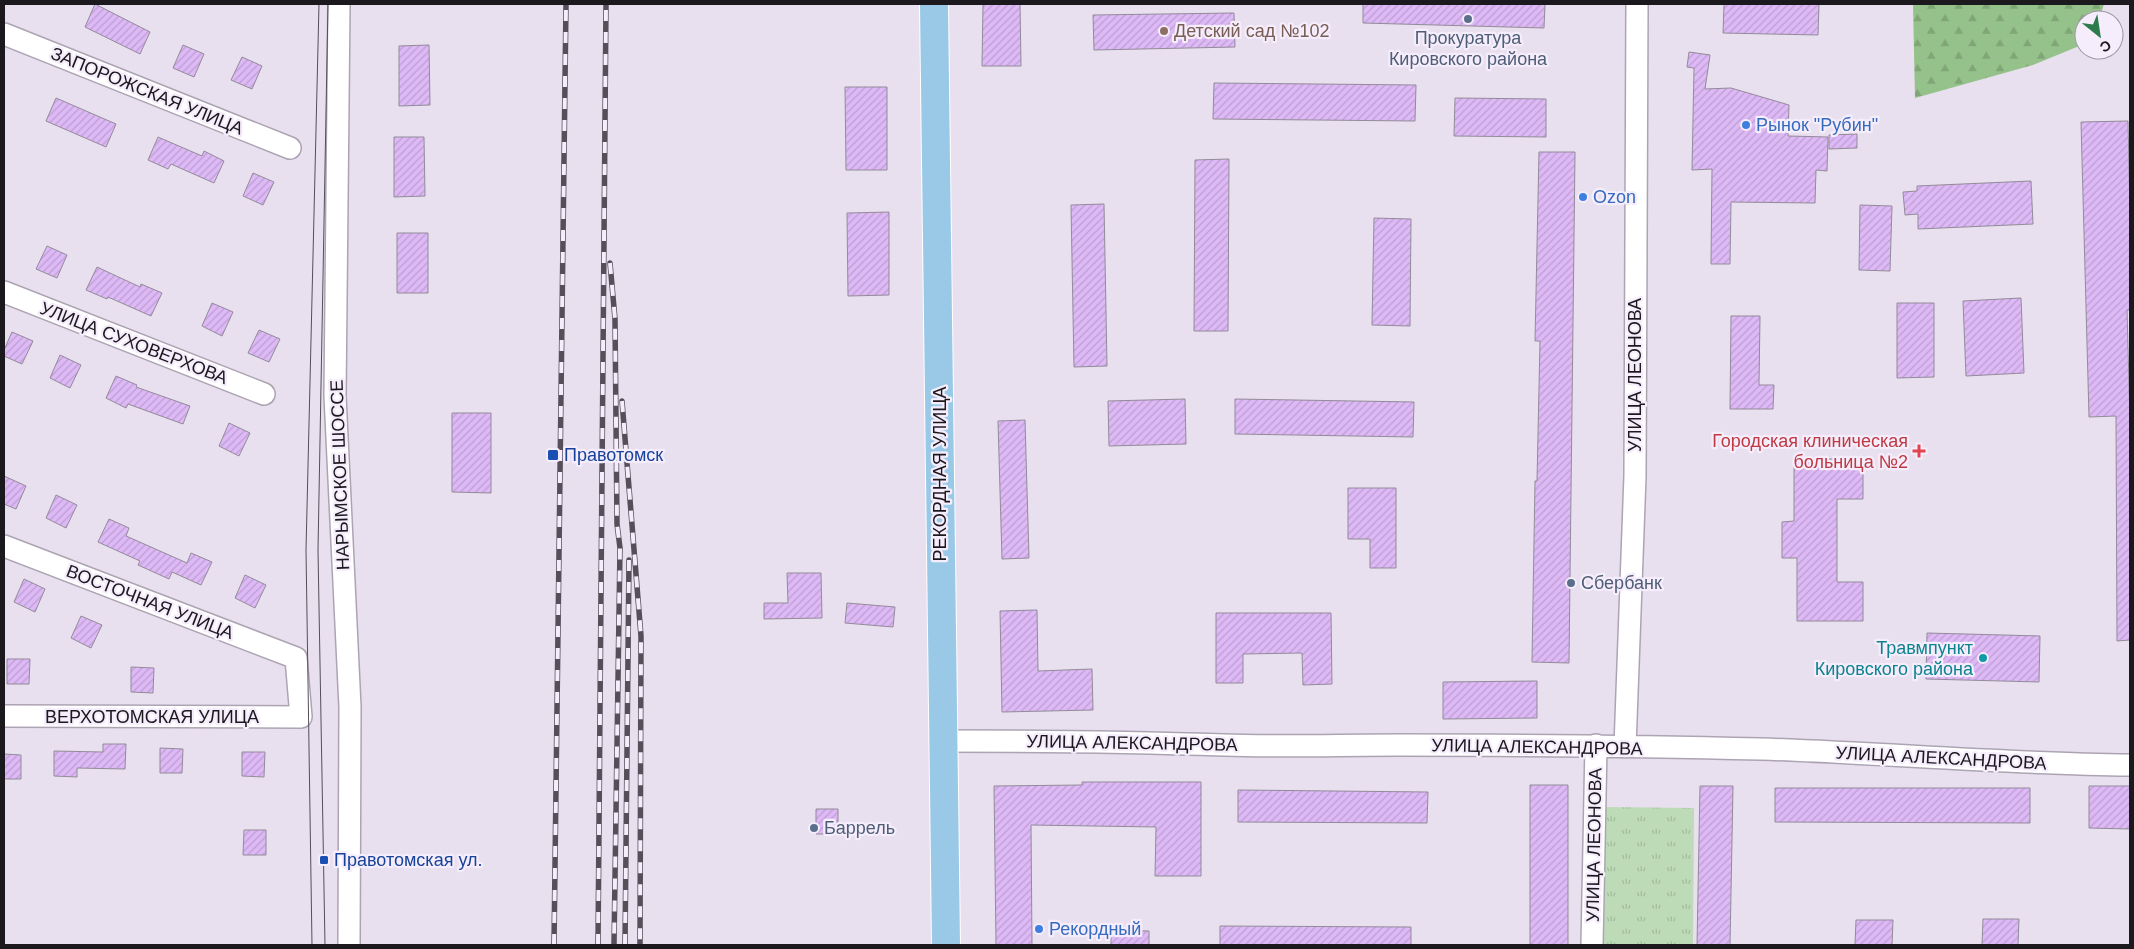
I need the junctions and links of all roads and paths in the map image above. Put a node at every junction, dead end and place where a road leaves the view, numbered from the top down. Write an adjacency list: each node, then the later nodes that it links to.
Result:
1 (339, 4): 15 (street, НАРЫМСКОЕ ШОССЕ)
2 (934, 4): 11 (main road, РЕКОРДНАЯ УЛИЦА)
3 (1637, 4): 13 (street, УЛИЦА ЛЕОНОВА)
4 (4, 34): 5 (street, ЗАПОРОЖСКАЯ УЛИЦА)
5 (290, 148)
6 (4, 292): 7 (street, УЛИЦА СУХОВЕРХОВА)
7 (264, 394)
8 (4, 546): 10 (street, ВОСТОЧНАЯ УЛИЦА)
9 (4, 716): 10 (street, ВЕРХОТОМСКАЯ УЛИЦА)
10 (301, 718)
11 (943, 741): 12 (street, УЛИЦА АЛЕКСАНДРОВА); 16 (main road, РЕКОРДНАЯ УЛИЦА)
12 (1596, 745): 13 (street, УЛИЦА АЛЕКСАНДРОВА); 17 (street, УЛИЦА ЛЕОНОВА)
13 (1625, 746): 14 (street, УЛИЦА АЛЕКСАНДРОВА)
14 (2130, 765)
15 (349, 945)
16 (946, 945)
17 (1592, 945)

